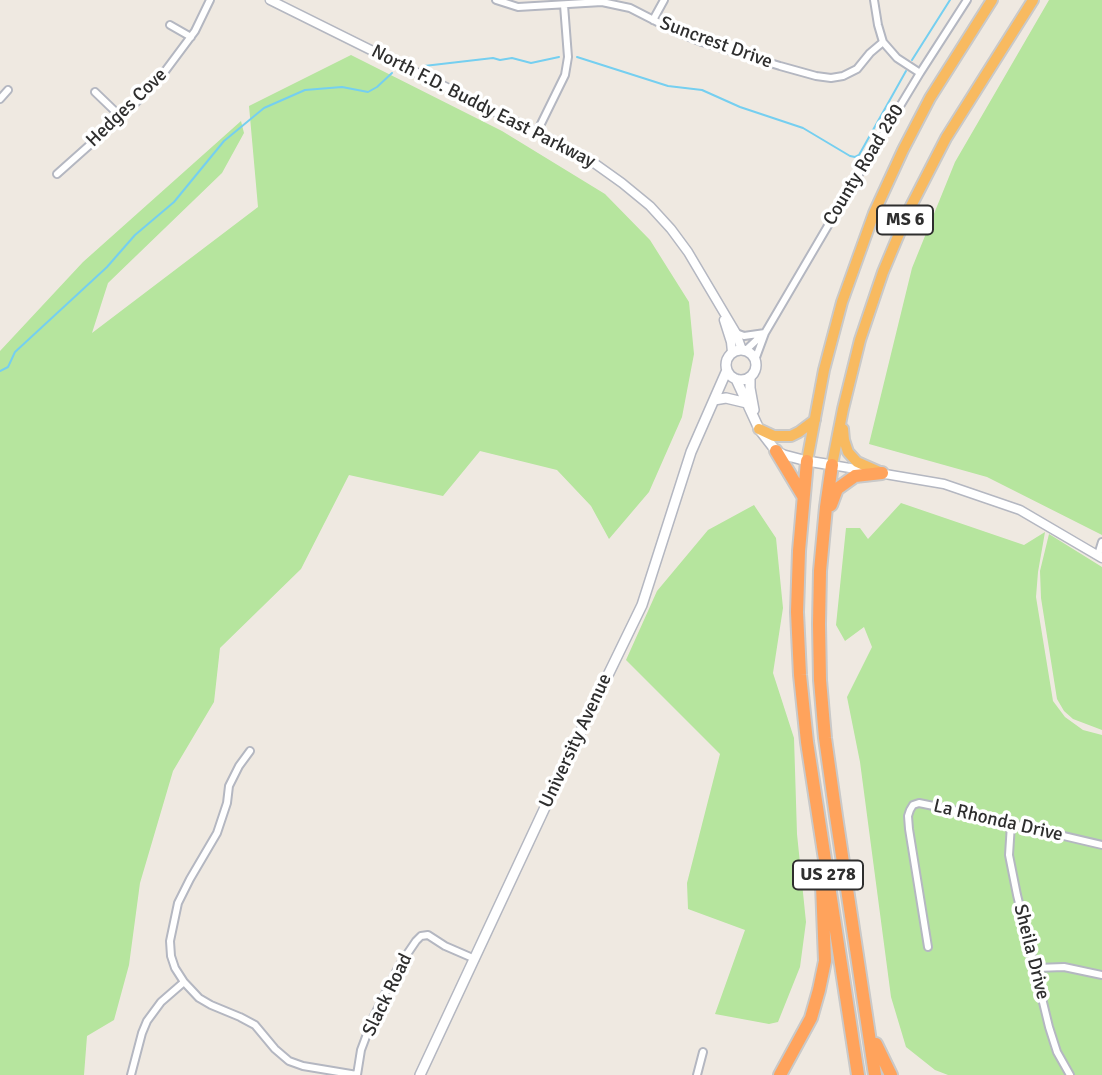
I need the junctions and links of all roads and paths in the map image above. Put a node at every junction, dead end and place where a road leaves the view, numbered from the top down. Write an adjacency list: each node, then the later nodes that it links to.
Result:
1 (210, 0): 13 (street, Hedges Cove)
2 (270, 0): 20 (street, North F.D. Buddy East Parkway)
3 (496, 0): 10 (street, Suncrest Drive)
4 (664, 0): 11 (street)
5 (874, 0): 14 (street)
6 (967, 0): 15 (street, County Road 280)
7 (992, 0): 34 (highway, MS 6)
8 (1033, 0): 32 (highway, MS 6)
9 (585, 2): 10 (street, Suncrest Drive); 11 (street, Suncrest Drive)
10 (564, 5): 20 (street)
11 (653, 20): 14 (street, Suncrest Drive)
12 (170, 25): 13 (street)
13 (191, 37): 19 (street, Hedges Cove)
14 (883, 42): 15 (street)
15 (920, 73): 24 (street, County Road 280)
16 (8, 90): 18 (street)
17 (95, 92): 19 (street)
18 (0, 99)
19 (121, 117): 21 (street, Hedges Cove)
20 (537, 132): 22 (street, North F.D. Buddy East Parkway)
21 (57, 174)
22 (722, 310): 23 (street); 25 (street)
23 (736, 333): 24 (street); 25 (street)
24 (765, 333): 25 (street); 26 (street)
25 (740, 351): 26 (main road); 27 (main road)
26 (755, 360): 28 (main road)
27 (727, 370): 29 (main road); 30 (main road, University Avenue)
28 (750, 377): 29 (main road); 33 (main road)
29 (735, 379): 30 (main road, University Avenue); 31 (main road)
30 (714, 400): 31 (main road); 49 (main road, University Avenue)
31 (747, 403): 33 (main road)
32 (843, 409): 38 (highway, MS 6); 39 (highway)
33 (754, 417): 35 (main road)
34 (815, 420): 35 (highway); 37 (highway, MS 6)
35 (759, 429): 36 (main road)
36 (776, 451): 37 (main road); 40 (highway)
37 (807, 461): 38 (main road); 40 (highway, US 278)
38 (832, 465): 39 (street); 41 (highway, US 278)
39 (882, 473): 41 (highway); 43 (street)
40 (803, 496): 45 (highway, US 278)
41 (824, 536): 53 (highway, US 278)
42 (1102, 542): 43 (street)
43 (1100, 556)
44 (250, 751): 52 (street)
45 (818, 814): 59 (highway); 60 (highway, US 278)
46 (1011, 824): 47 (street, La Rhonda Drive); 48 (street, La Rhonda Drive); 50 (street, Sheila Drive)
47 (1102, 845)
48 (928, 947)
49 (475, 959): 56 (street, Slack Road); 57 (main road, University Avenue)
50 (1036, 968): 51 (street); 63 (street, Sheila Drive)
51 (1102, 975)
52 (184, 982): 55 (street); 56 (street)
53 (867, 1024): 61 (highway, US 278); 62 (highway)
54 (703, 1052): 58 (street)
55 (131, 1075)
56 (357, 1075)
57 (420, 1075)
58 (697, 1075)
59 (780, 1075)
60 (858, 1075)
61 (876, 1075)
62 (891, 1075)
63 (1070, 1075)

